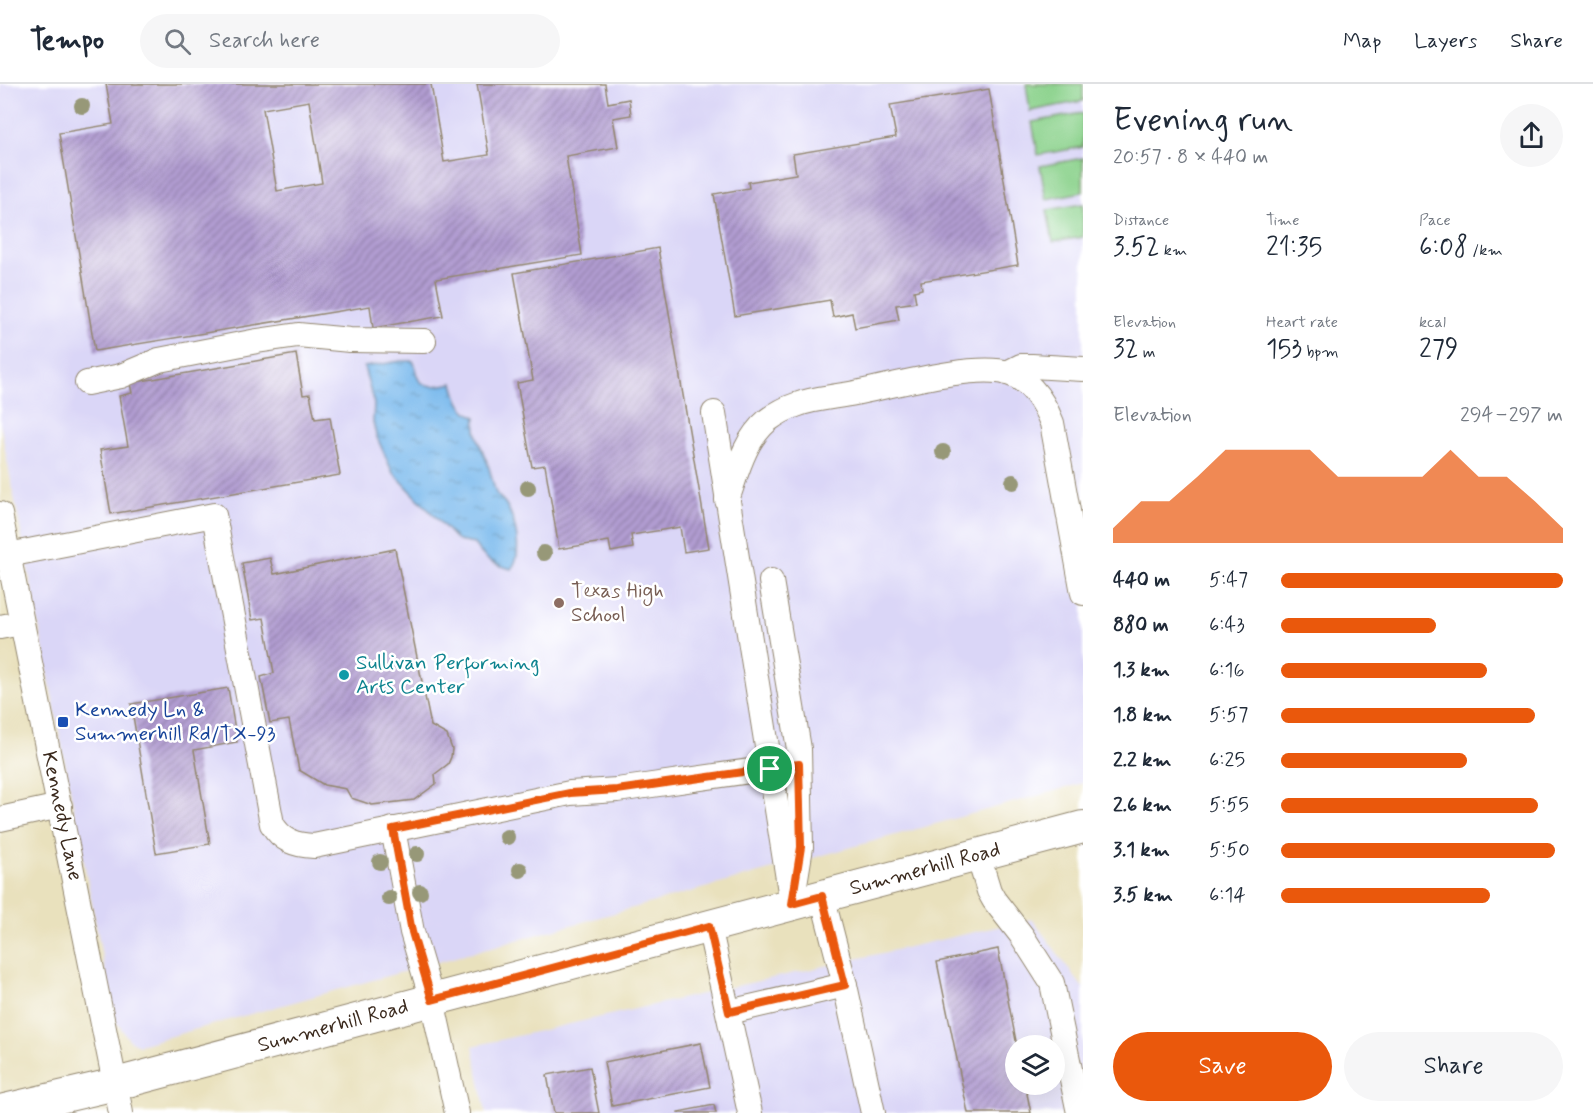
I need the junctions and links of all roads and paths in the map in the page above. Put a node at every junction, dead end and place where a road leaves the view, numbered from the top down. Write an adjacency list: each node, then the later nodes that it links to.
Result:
1 (424, 341): 4 (street)
2 (1083, 369): 3 (street)
3 (1008, 373): 6 (street); 10 (street)
4 (87, 383)
5 (714, 414): 6 (street)
6 (727, 500): 13 (street)
7 (0, 513): 8 (street, Kennedy Lane)
8 (8, 555): 11 (street, Kennedy Lane); 17 (street)
9 (771, 581): 12 (street)
10 (1083, 593)
11 (10, 625): 14 (street, Kennedy Lane)
12 (799, 764): 13 (street); 20 (street)
13 (770, 769): 17 (street); 20 (street)
14 (60, 806): 15 (street); 25 (street, Kennedy Lane)
15 (0, 819)
16 (1083, 827): 18 (main road, Summerhill Road)
17 (393, 829): 23 (street)
18 (978, 855): 19 (main road, Summerhill Road); 30 (street)
19 (822, 896): 20 (main road, Summerhill Road); 22 (street)
20 (792, 904): 21 (main road, Summerhill Road)
21 (709, 926): 23 (main road, Summerhill Road); 24 (street)
22 (845, 985): 24 (street); 29 (street)
23 (432, 1000): 25 (main road, Summerhill Road); 27 (street)
24 (729, 1012): 28 (street)
25 (119, 1098): 26 (main road, Summerhill Road)
26 (0, 1111)
27 (457, 1113)
28 (750, 1113)
29 (873, 1113)
30 (1079, 1113)

